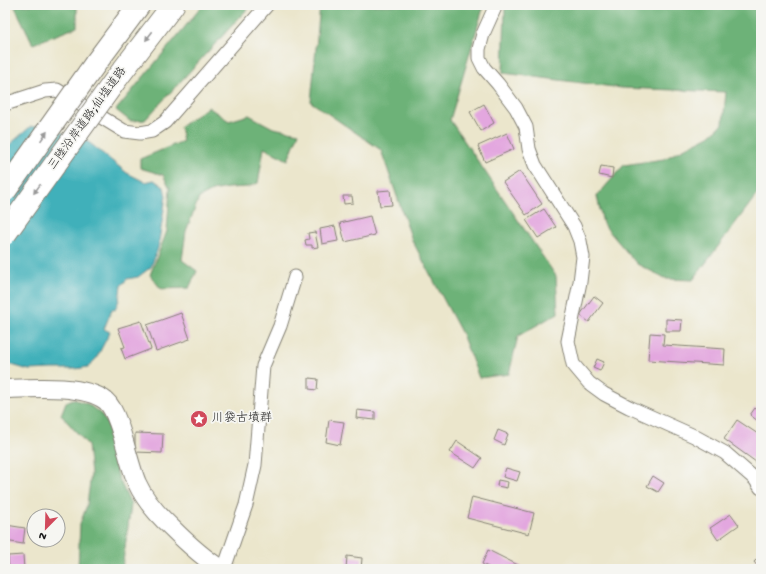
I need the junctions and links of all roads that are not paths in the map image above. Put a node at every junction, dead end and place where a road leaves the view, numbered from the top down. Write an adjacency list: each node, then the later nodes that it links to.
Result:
1 (139, 5): 6 (highway, one-way to 1, bridge)
2 (173, 5): 7 (highway, 三陸沿岸道路;仙塩道路, one-way to 7, bridge)
3 (267, 5): 5 (street)
4 (496, 5): 10 (street)
5 (5, 104)
6 (5, 190)
7 (5, 234)
8 (296, 278): 11 (street)
9 (5, 389): 11 (street)
10 (761, 488)
11 (222, 569)

